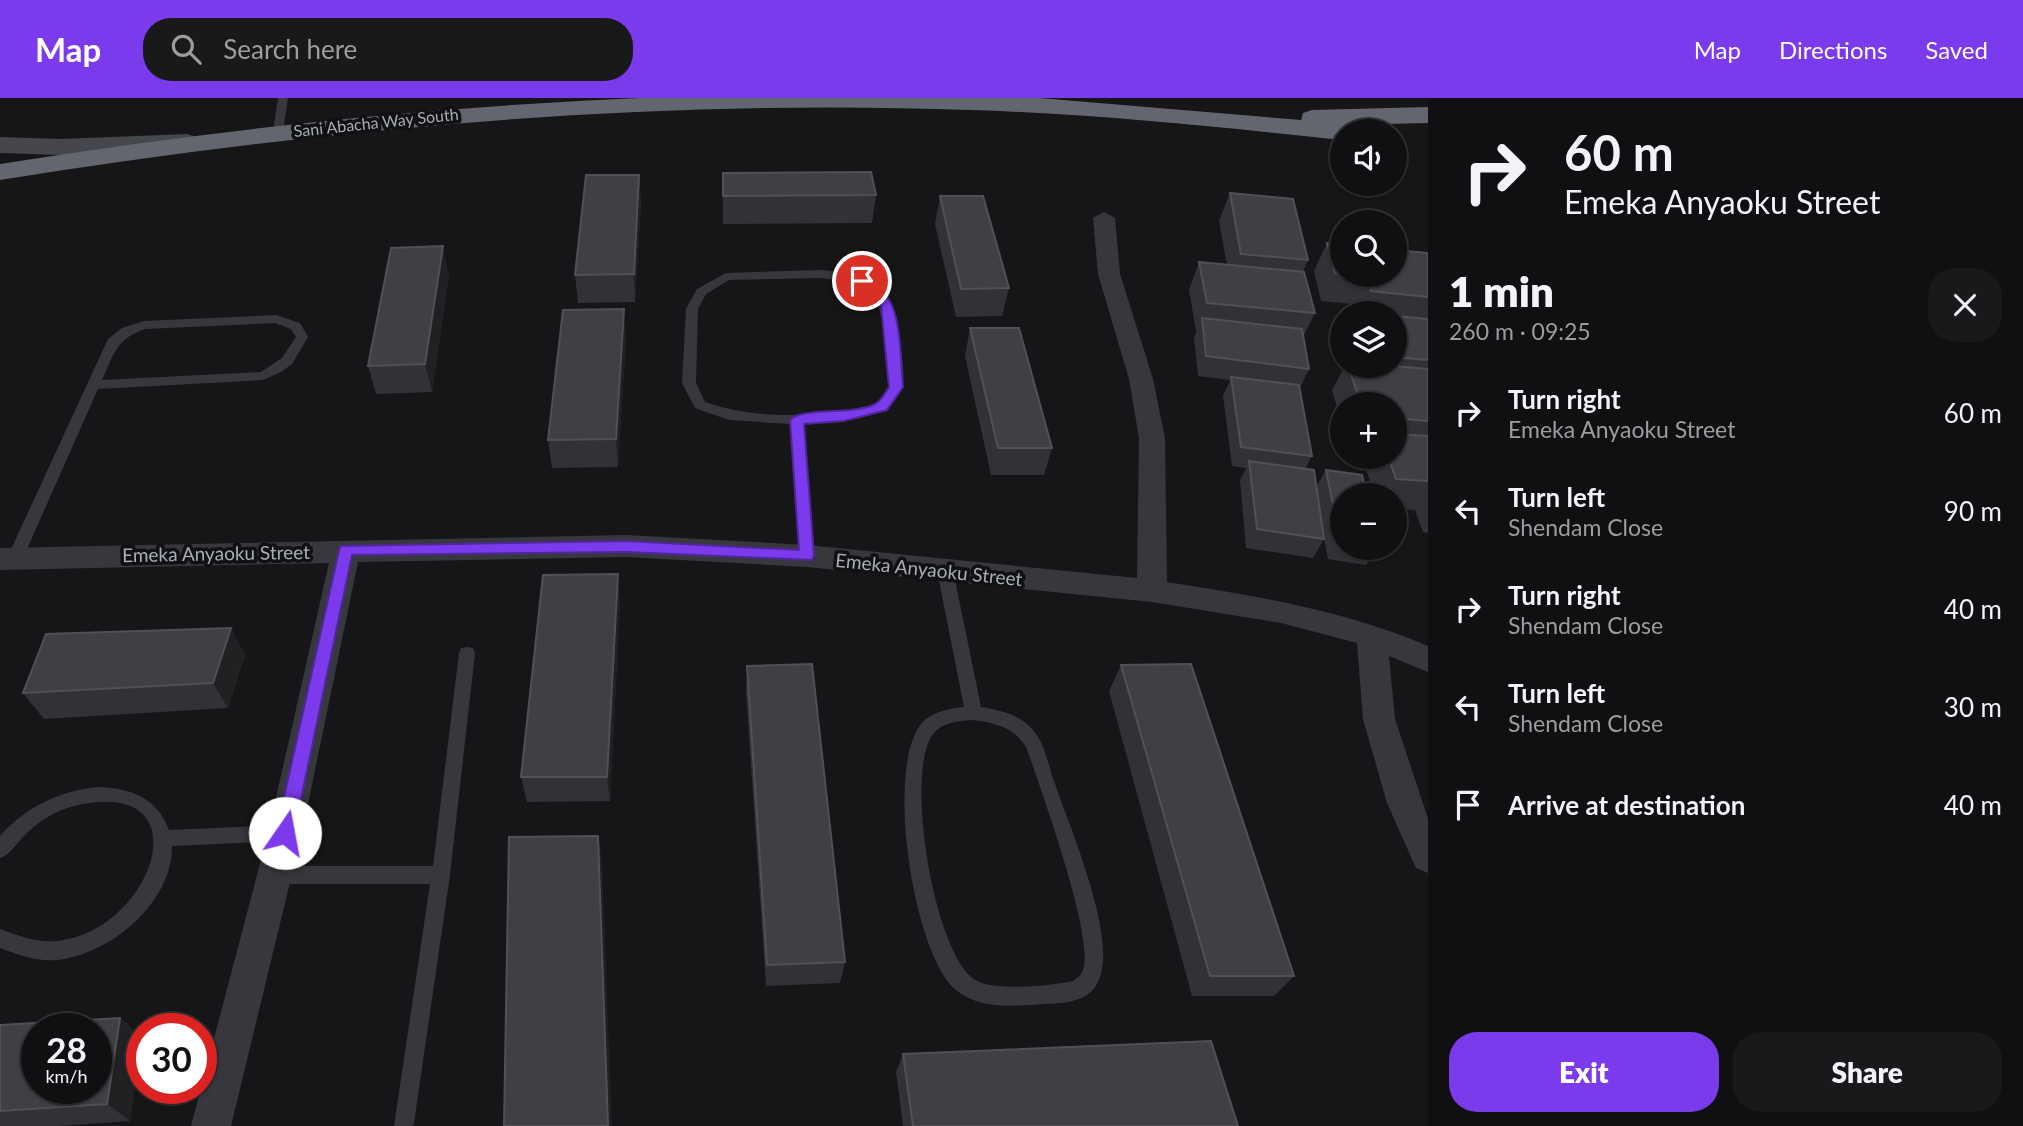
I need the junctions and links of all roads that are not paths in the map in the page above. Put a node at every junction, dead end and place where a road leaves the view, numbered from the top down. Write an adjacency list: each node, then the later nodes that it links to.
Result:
1 (283, 98): 6 (lane)
2 (952, 100): 4 (highway, Sani Abacha Way South); 6 (highway, Sani Abacha Way South)
3 (1428, 115): 4 (highway)
4 (1236, 121): 5 (highway, Sani Abacha Way South)
5 (1330, 131)
6 (278, 132): 7 (highway, Sani Abacha Way South)
7 (208, 141): 8 (street); 9 (highway, Sani Abacha Way South)
8 (0, 145)
9 (0, 172)
10 (1104, 218): 17 (street)
11 (93, 385): 11 (lane); 15 (lane)
12 (797, 420): 12 (lane); 14 (lane)
13 (346, 550): 14 (street, Emeka Anyaoku Street); 15 (street, Emeka Anyaoku Street); 22 (street)
14 (807, 556): 16 (street, Emeka Anyaoku Street)
15 (8, 558)
16 (945, 570): 17 (street, Emeka Anyaoku Street); 21 (lane)
17 (1152, 591): 18 (street, Emeka Anyaoku Street)
18 (1372, 635): 20 (street, Emeka Anyaoku Street); 25 (street)
19 (467, 653): 27 (lane)
20 (1428, 660)
21 (974, 713): 21 (lane)
22 (285, 833): 23 (lane); 26 (street)
23 (163, 838): 24 (lane); 28 (lane)
24 (0, 850)
25 (1428, 857)
26 (274, 875): 27 (lane); 30 (street)
27 (441, 875): 29 (lane)
28 (0, 938)
29 (403, 1123)
30 (211, 1126)

